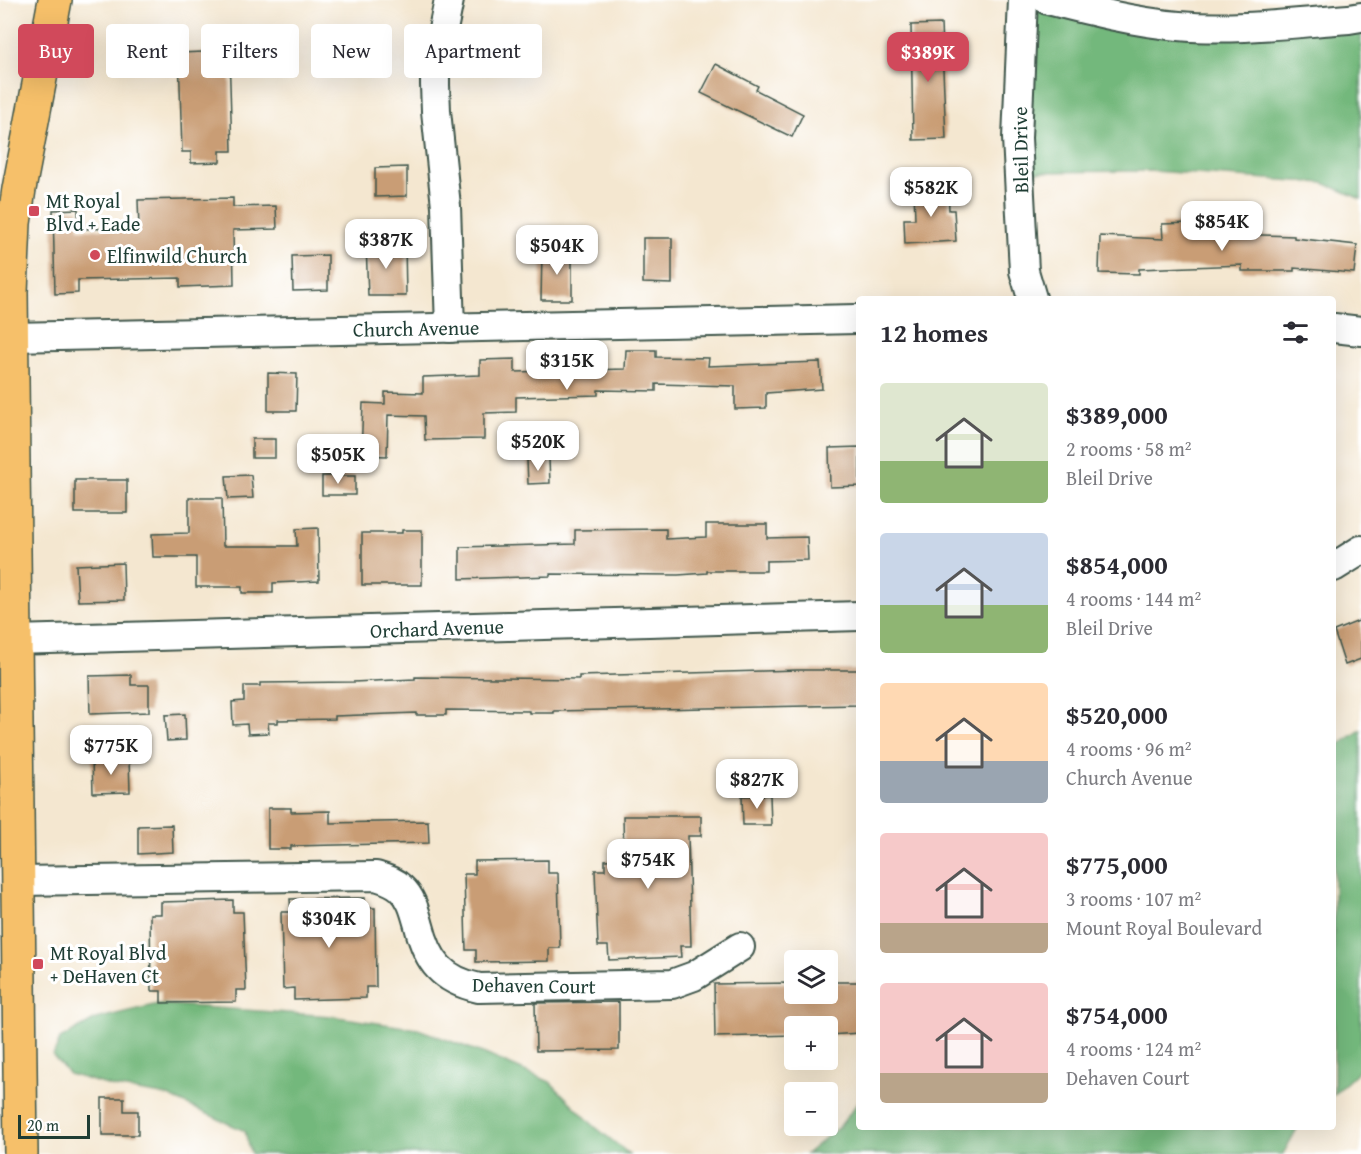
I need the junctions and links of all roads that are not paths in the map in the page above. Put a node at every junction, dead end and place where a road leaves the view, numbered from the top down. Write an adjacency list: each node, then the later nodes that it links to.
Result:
1 (55, 0): 6 (main road)
2 (449, 0): 9 (street)
3 (1023, 0): 7 (street, Bleil Drive)
4 (1047, 0): 5 (street)
5 (1361, 17)
6 (10, 190): 12 (main road)
7 (1031, 296)
8 (856, 319): 9 (street, Church Avenue)
9 (450, 328): 12 (street, Church Avenue)
10 (1336, 328): 11 (street)
11 (1361, 331)
12 (11, 337): 13 (main road)
13 (6, 502): 17 (main road)
14 (1361, 550): 15 (street)
15 (1336, 566)
16 (856, 616): 17 (street, Orchard Avenue)
17 (14, 640): 18 (main road)
18 (9, 817): 19 (main road)
19 (18, 881): 20 (street, Dehaven Court); 21 (main road)
20 (740, 947)
21 (21, 1154)

